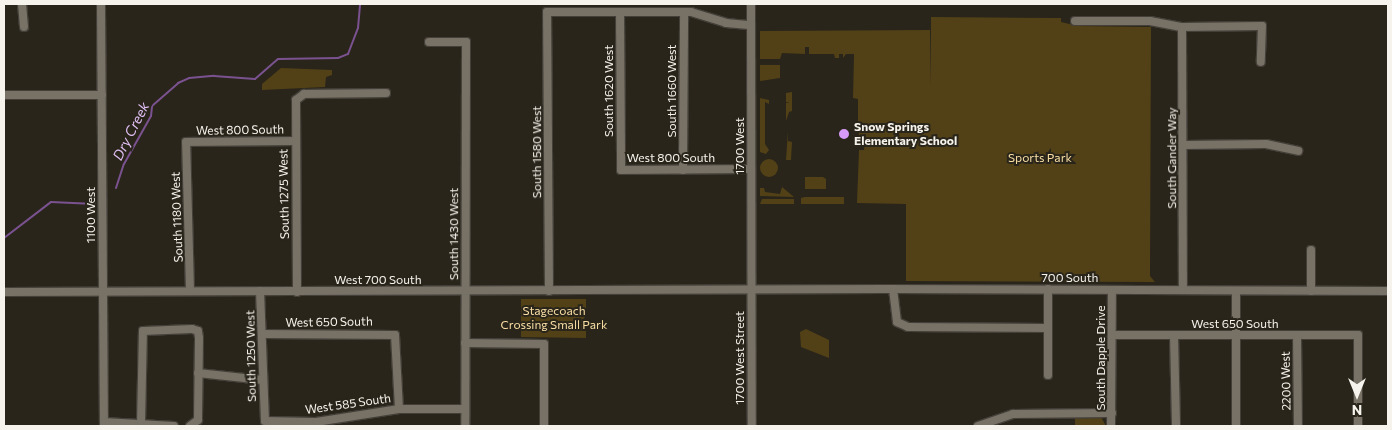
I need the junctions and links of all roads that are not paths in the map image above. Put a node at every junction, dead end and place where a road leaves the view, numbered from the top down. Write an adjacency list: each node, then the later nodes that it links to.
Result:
1 (22, 4): 8 (street)
2 (101, 4): 14 (street, 1100 West)
3 (750, 4): 7 (street, 1700 West)
4 (620, 12): 5 (street); 20 (street, South 1620 West); 32 (street, South 1580 West)
5 (684, 12): 7 (street); 21 (street, South 1660 West)
6 (1075, 21): 9 (street)
7 (751, 25): 19 (street, 1700 West)
8 (24, 27)
9 (1182, 27): 11 (street); 17 (street, South Gander Way)
10 (429, 42): 31 (street, South 1430 West)
11 (1261, 62)
12 (386, 93): 15 (street, South 1275 West)
13 (4, 95): 14 (street)
14 (102, 95): 37 (street, 1100 West)
15 (294, 141): 16 (street, West 800 South); 36 (street, South 1275 West)
16 (186, 142): 29 (street, South 1180 West)
17 (1184, 145): 18 (street); 27 (street, South Gander Way)
18 (1298, 152)
19 (751, 169): 21 (street, West 800 South); 23 (street, 1700 West)
20 (621, 170): 21 (street, West 800 South)
21 (683, 170)
22 (1311, 250): 33 (street)
23 (752, 289): 24 (street, 700 South); 32 (street, West 700 South); 60 (street, 1700 West Street)
24 (893, 289): 25 (street, 700 South); 38 (street)
25 (1048, 290): 26 (street, 700 South); 38 (street)
26 (1112, 290): 27 (street, 700 South); 40 (street, South Dapple Drive)
27 (1183, 290): 28 (street, 700 South)
28 (1236, 290): 33 (street, 700 South); 42 (street)
29 (190, 291): 30 (street, West 700 South); 37 (street, West 700 South)
30 (260, 291): 36 (street, West 700 South); 39 (street, South 1250 West)
31 (466, 291): 32 (street, West 700 South); 36 (street, West 700 South); 44 (street, South 1430 West)
32 (549, 291)
33 (1311, 291): 34 (street, 700 South)
34 (1388, 291)
35 (4, 292): 37 (street, West 700 South)
36 (297, 292)
37 (103, 293): 53 (street, 1100 West)
38 (1048, 328): 46 (street)
39 (262, 334): 47 (street, South 1250 West); 48 (street, West 650 South)
40 (1112, 335): 41 (street, West 650 South); 50 (street, South Dapple Drive)
41 (1174, 335): 42 (street, West 650 South); 63 (street)
42 (1236, 335): 43 (street, West 650 South); 64 (street)
43 (1297, 335): 65 (street, 2200 West); 66 (street, West 650 South)
44 (466, 343): 49 (street, South 1430 West); 59 (street)
45 (198, 374): 47 (street); 54 (street); 56 (street)
46 (1048, 375)
47 (263, 380): 52 (street, South 1250 West)
48 (399, 409): 49 (street, West 585 South); 51 (street, West 585 South)
49 (465, 409): 58 (street, South 1430 West)
50 (1112, 413): 61 (street); 62 (street, South Dapple Drive)
51 (340, 417): 52 (street, West 585 South); 57 (street)
52 (265, 421)
53 (104, 424): 54 (street)
54 (141, 424): 55 (street)
55 (174, 426)
56 (193, 426)
57 (341, 426)
58 (465, 426)
59 (544, 426)
60 (752, 426)
61 (978, 426)
62 (1111, 426)
63 (1176, 426)
64 (1236, 426)
65 (1298, 426)
66 (1358, 426)

